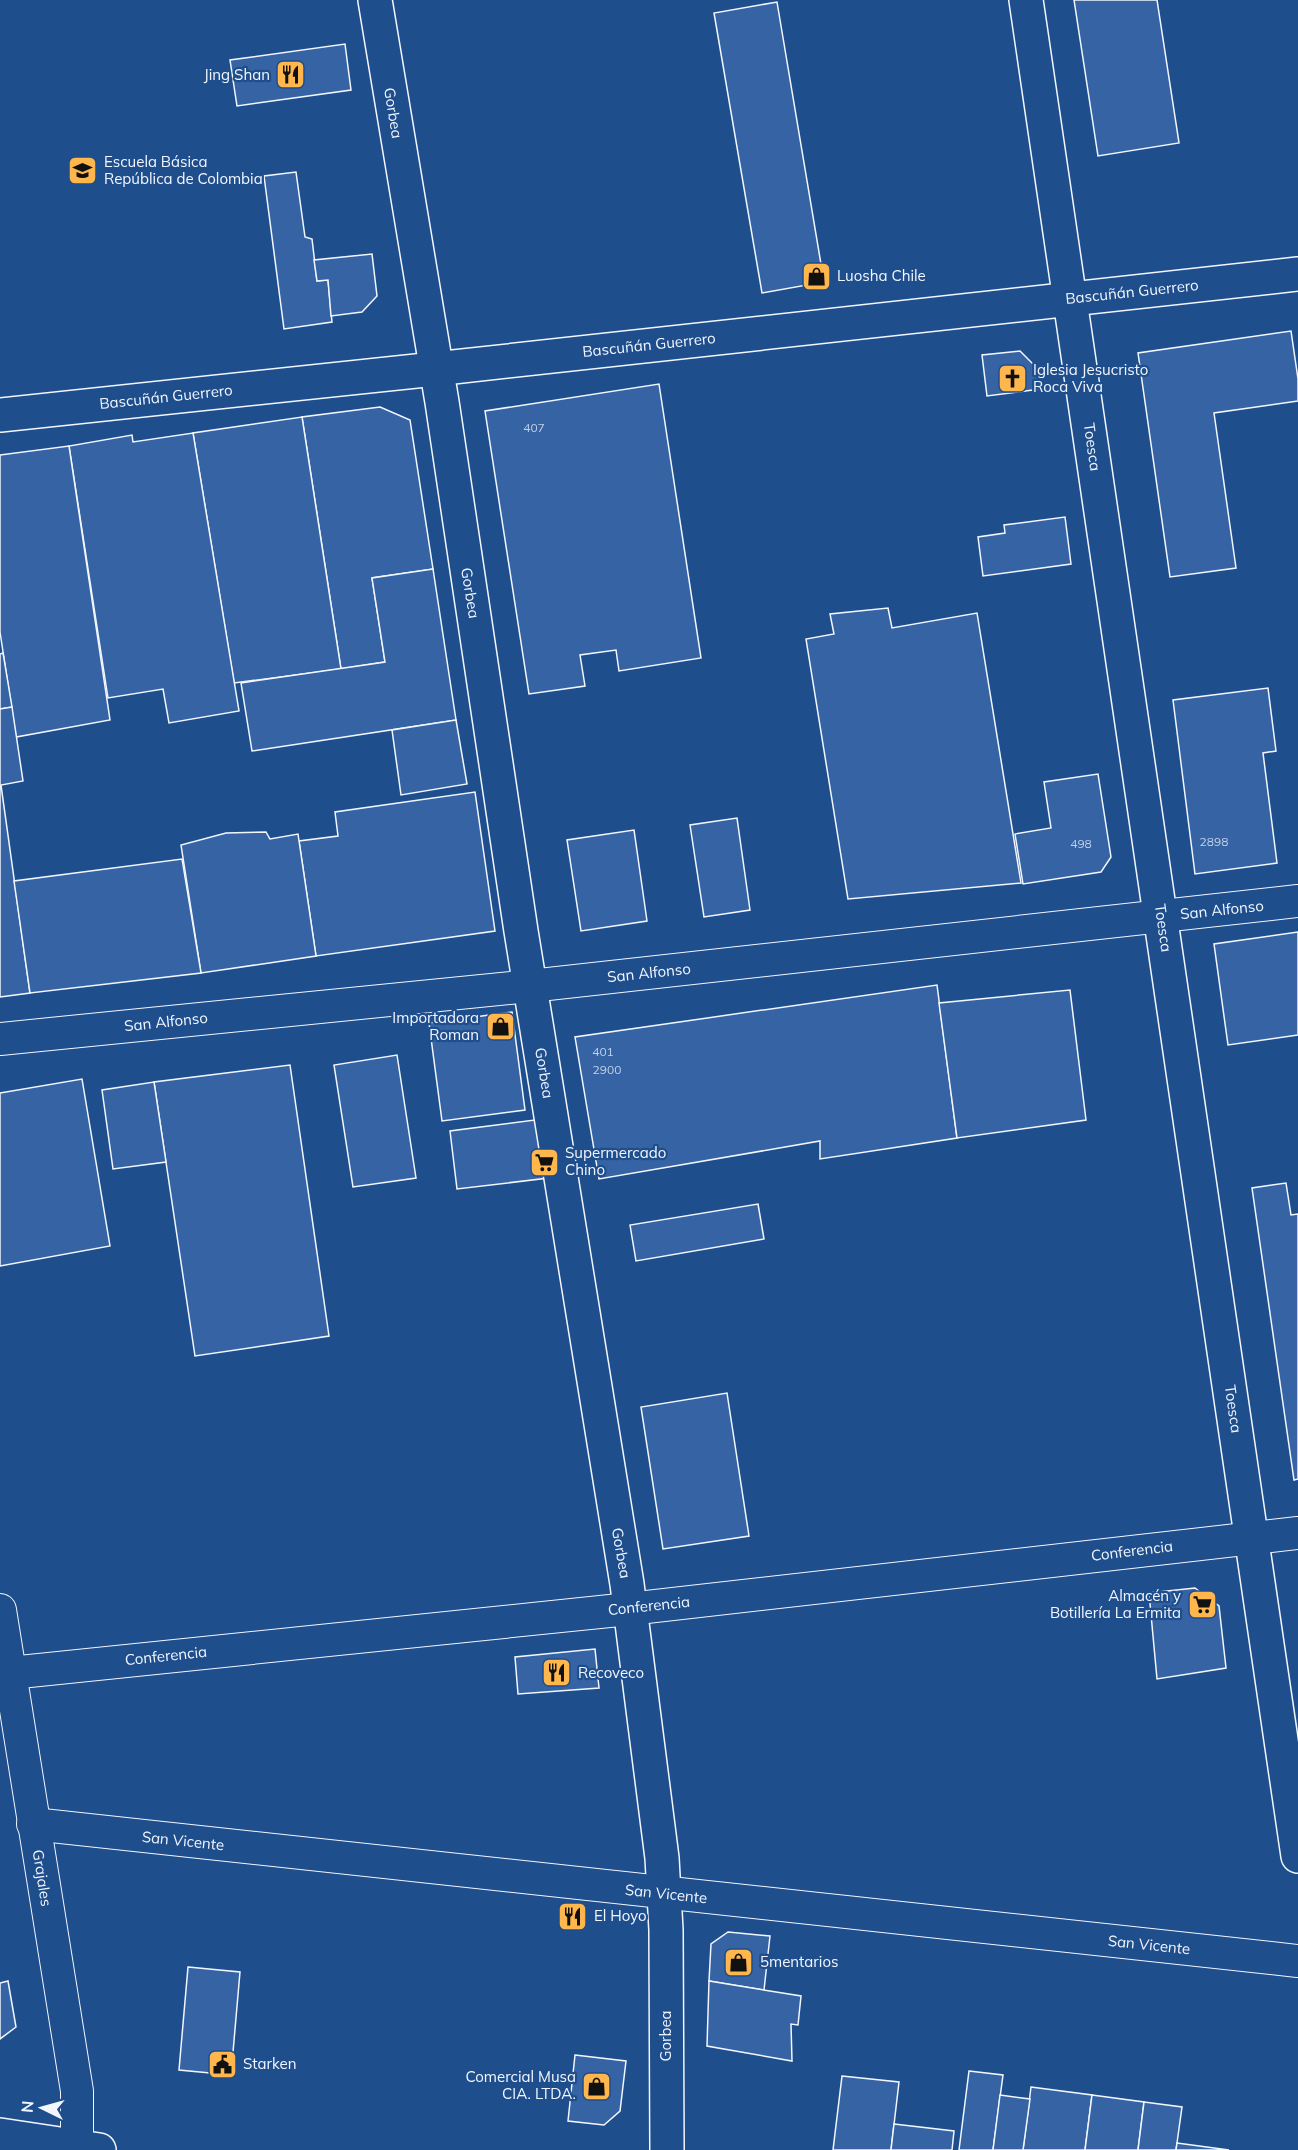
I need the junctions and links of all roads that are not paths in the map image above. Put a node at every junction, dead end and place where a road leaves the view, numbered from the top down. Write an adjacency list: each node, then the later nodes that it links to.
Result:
1 (375, 0): 5 (street, Gorbea)
2 (1026, 0): 4 (street, Toesca)
3 (1298, 274): 4 (street, Bascuñán Guerrero)
4 (1070, 298): 5 (street, Bascuñán Guerrero); 8 (street, Toesca)
5 (435, 369): 6 (street, Bascuñán Guerrero); 9 (street, Gorbea)
6 (0, 415)
7 (1298, 901): 8 (street, San Alfonso)
8 (1161, 916): 9 (street, San Alfonso); 12 (street, Toesca)
9 (530, 986): 10 (street, San Alfonso); 13 (street, Gorbea)
10 (0, 1039)
11 (1298, 1533): 12 (street, Conferencia)
12 (1252, 1538): 13 (street, Conferencia); 17 (street, Toesca)
13 (629, 1609): 15 (street, Conferencia); 18 (street, Gorbea)
14 (0, 1610): 15 (street, Grajales)
15 (5, 1673): 16 (street, Grajales)
16 (33, 1824): 18 (street, San Vicente); 21 (street, Grajales)
17 (1298, 1856)
18 (664, 1894): 19 (street, San Vicente); 22 (street, Gorbea)
19 (1298, 1961)
20 (0, 2135): 21 (street)
21 (88, 2148)
22 (667, 2150)

